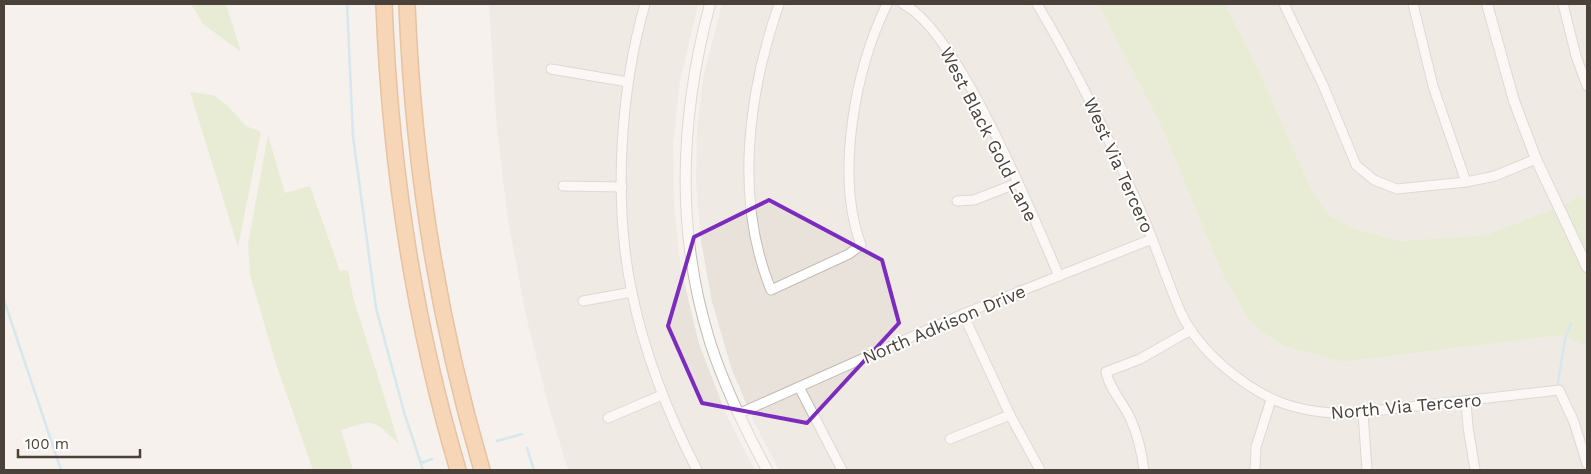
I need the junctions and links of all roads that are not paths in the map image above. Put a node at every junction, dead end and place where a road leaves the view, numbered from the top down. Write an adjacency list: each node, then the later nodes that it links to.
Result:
1 (384, 4): 39 (highway)
2 (407, 4): 40 (highway)
3 (645, 4): 14 (street)
4 (710, 4): 34 (street)
5 (779, 4): 6 (street)
6 (887, 4)
7 (903, 4): 18 (street, West Black Gold Lane)
8 (1037, 4): 22 (street, West Via Tercero)
9 (1284, 4): 17 (street)
10 (1413, 4): 17 (street)
11 (1487, 4): 16 (street)
12 (1563, 4): 15 (street)
13 (551, 69): 14 (street)
14 (628, 82): 20 (street)
15 (1587, 86)
16 (1536, 159): 17 (street); 23 (street)
17 (1466, 182)
18 (1018, 184): 21 (street); 24 (street, West Black Gold Lane)
19 (563, 186): 20 (street)
20 (622, 187): 25 (street)
21 (957, 200)
22 (1152, 239): 24 (street, North Adkison Drive); 28 (street, West Via Tercero)
23 (1587, 267)
24 (1059, 276): 27 (street, North Adkison Drive)
25 (632, 292): 26 (street); 30 (street)
26 (583, 301)
27 (963, 314): 29 (street, North Adkison Drive); 35 (street)
28 (1191, 330): 31 (street, North Via Tercero); 45 (street)
29 (799, 387): 34 (street, North Adkison Drive); 43 (street)
30 (662, 395): 36 (street); 41 (street)
31 (1271, 400): 33 (street, North Via Tercero); 46 (street)
32 (1466, 402): 33 (street, North Via Tercero); 38 (street, North Via Tercero); 48 (street)
33 (1363, 413): 47 (street)
34 (738, 414): 42 (street)
35 (1010, 415): 37 (street); 44 (street)
36 (608, 418)
37 (950, 439)
38 (1587, 464)
39 (458, 470)
40 (482, 470)
41 (697, 470)
42 (766, 470)
43 (842, 470)
44 (1040, 470)
45 (1144, 470)
46 (1255, 470)
47 (1367, 470)
48 (1475, 470)

